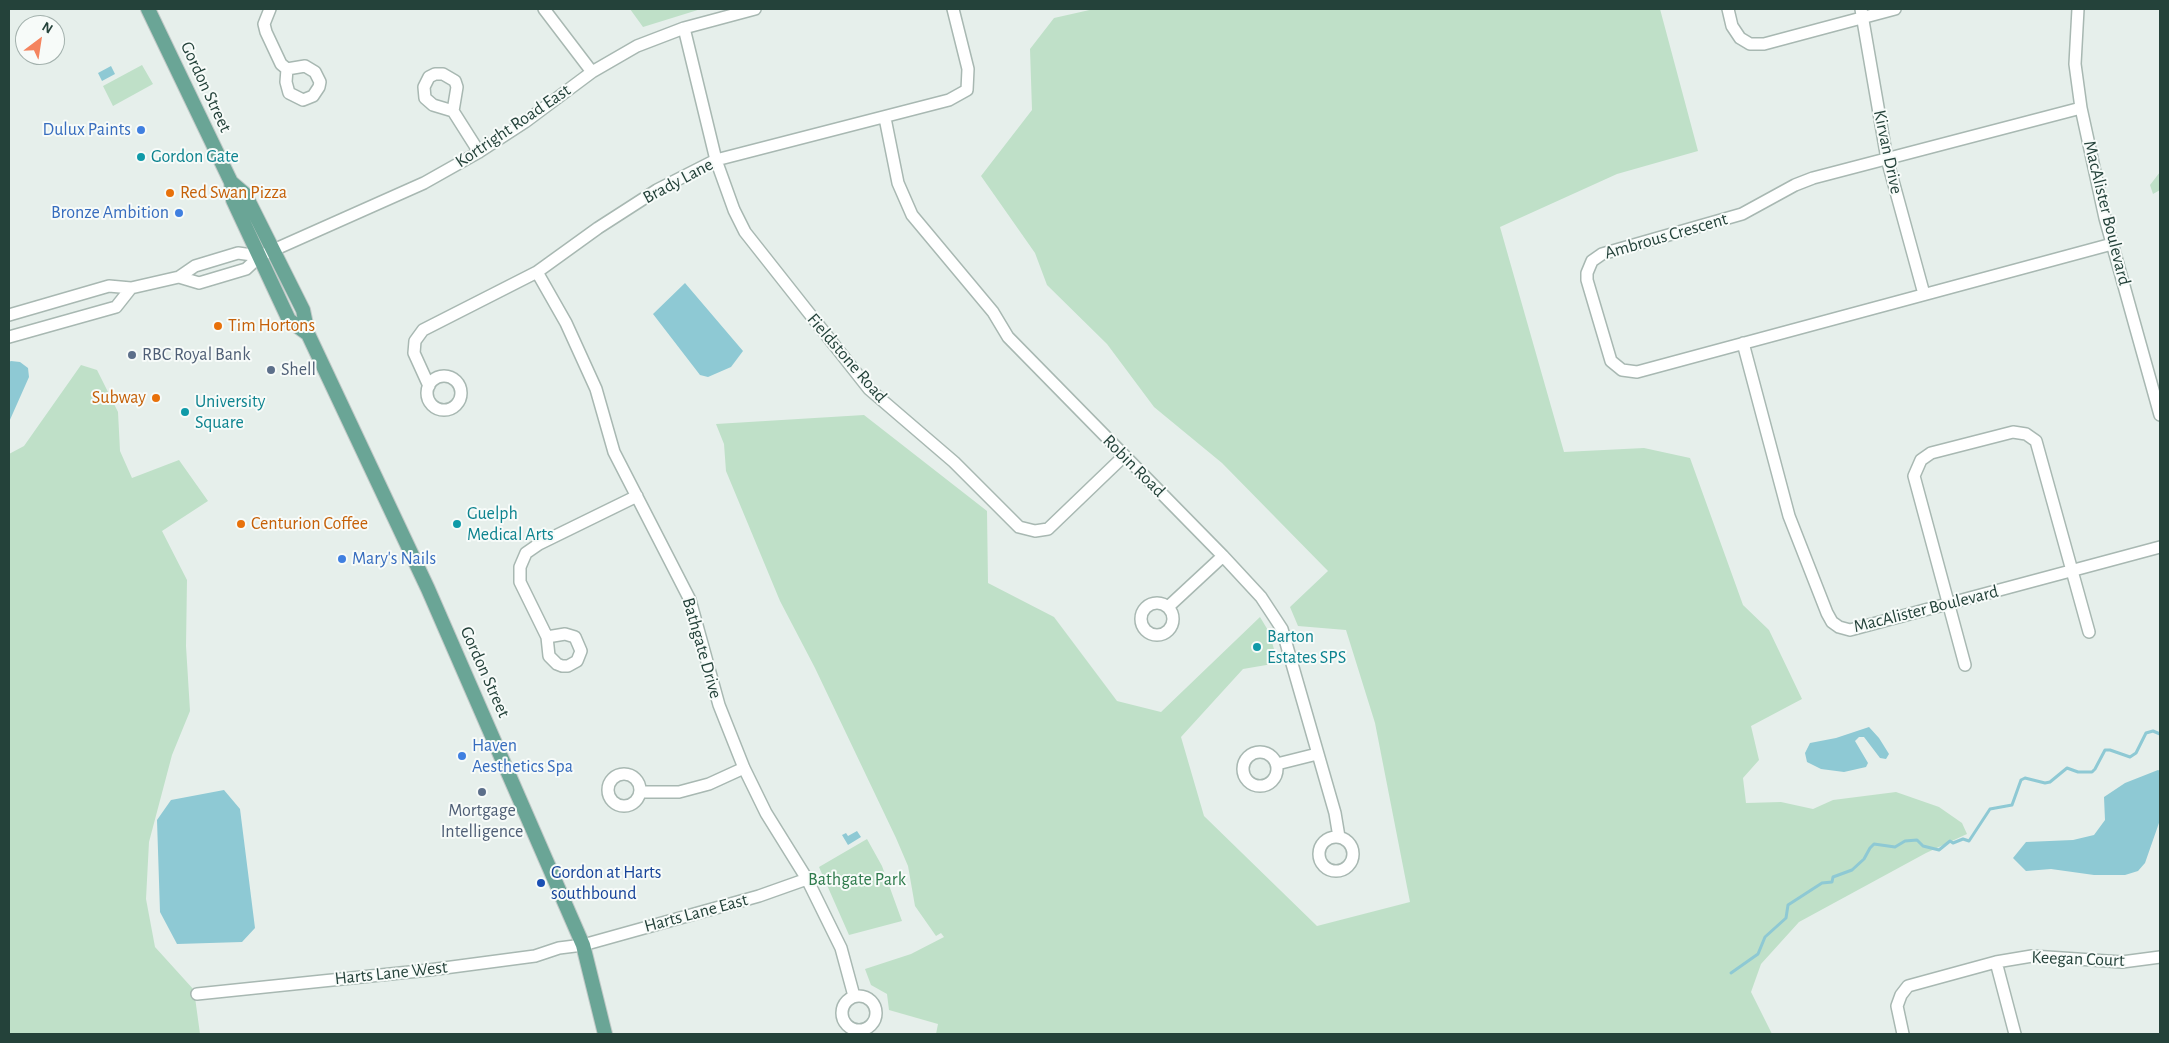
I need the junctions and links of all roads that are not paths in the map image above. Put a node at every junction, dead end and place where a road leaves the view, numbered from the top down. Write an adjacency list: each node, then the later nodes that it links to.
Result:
1 (148, 9): 19 (main road, Gordon Street)
2 (270, 9): 11 (street)
3 (544, 9): 12 (street)
4 (755, 9): 10 (street, Kortright Road East)
5 (953, 9): 15 (street, Brady Lane)
6 (1728, 9): 9 (street)
7 (1895, 9): 9 (street)
8 (2078, 9): 13 (street, MacAlister Boulevard)
9 (1862, 14): 17 (street, Kirvan Drive)
10 (684, 28): 12 (street, Kortright Road East); 18 (street, Fieldstone Road)
11 (287, 69)
12 (592, 72): 16 (street, Kortright Road East)
13 (2081, 108): 17 (street, Ambrous Crescent); 20 (street, MacAlister Boulevard)
14 (453, 111): 16 (street)
15 (885, 118): 18 (street, Brady Lane); 33 (street, Robin Road)
16 (479, 152): 21 (street, Kortright Road East)
17 (1888, 159): 26 (street, Kirvan Drive); 30 (street, Ambrous Crescent)
18 (716, 160): 23 (street, Brady Lane); 33 (street, Fieldstone Road)
19 (231, 182): 21 (main road, Gordon Street); 22 (main road, Gordon Street)
20 (2112, 244): 26 (street, Ambrous Crescent); 32 (street, MacAlister Boulevard)
21 (274, 251): 22 (street, Kortright Road East); 28 (main road, Gordon Street)
22 (260, 256): 24 (street); 24 (street); 28 (main road, Gordon Street)
23 (537, 272): 31 (street, Brady Lane); 34 (street, Bathgate Drive)
24 (179, 277): 25 (street)
25 (131, 288): 27 (street); 29 (street)
26 (1924, 294): 30 (street, Ambrous Crescent)
27 (9, 315)
28 (308, 334): 49 (main road, Gordon Street)
29 (9, 337)
30 (1743, 343): 38 (street, MacAlister Boulevard)
31 (429, 386)
32 (2160, 415)
33 (1124, 456): 36 (street, Robin Road)
34 (636, 496): 41 (street); 45 (street, Bathgate Drive)
35 (2160, 547): 37 (street, MacAlister Boulevard)
36 (1223, 556): 39 (street); 43 (street, Robin Road)
37 (2072, 571): 38 (street, MacAlister Boulevard); 38 (street); 40 (street)
38 (1948, 604): 42 (street)
39 (1168, 607)
40 (2089, 632)
41 (547, 637)
42 (1965, 665)
43 (1317, 754): 44 (street); 47 (street, Robin Road)
44 (1277, 764)
45 (744, 768): 46 (street); 48 (street, Bathgate Drive)
46 (640, 792)
47 (1339, 837)
48 (807, 879): 49 (street, Harts Lane East); 53 (street, Bathgate Drive)
49 (583, 945): 52 (street, Harts Lane West); 54 (main road, Gordon Street)
50 (2160, 957): 51 (street, Keegan Court)
51 (1996, 962): 55 (street, Keegan Court); 56 (street)
52 (197, 994)
53 (854, 996)
54 (605, 1034)
55 (1903, 1034)
56 (2016, 1034)

